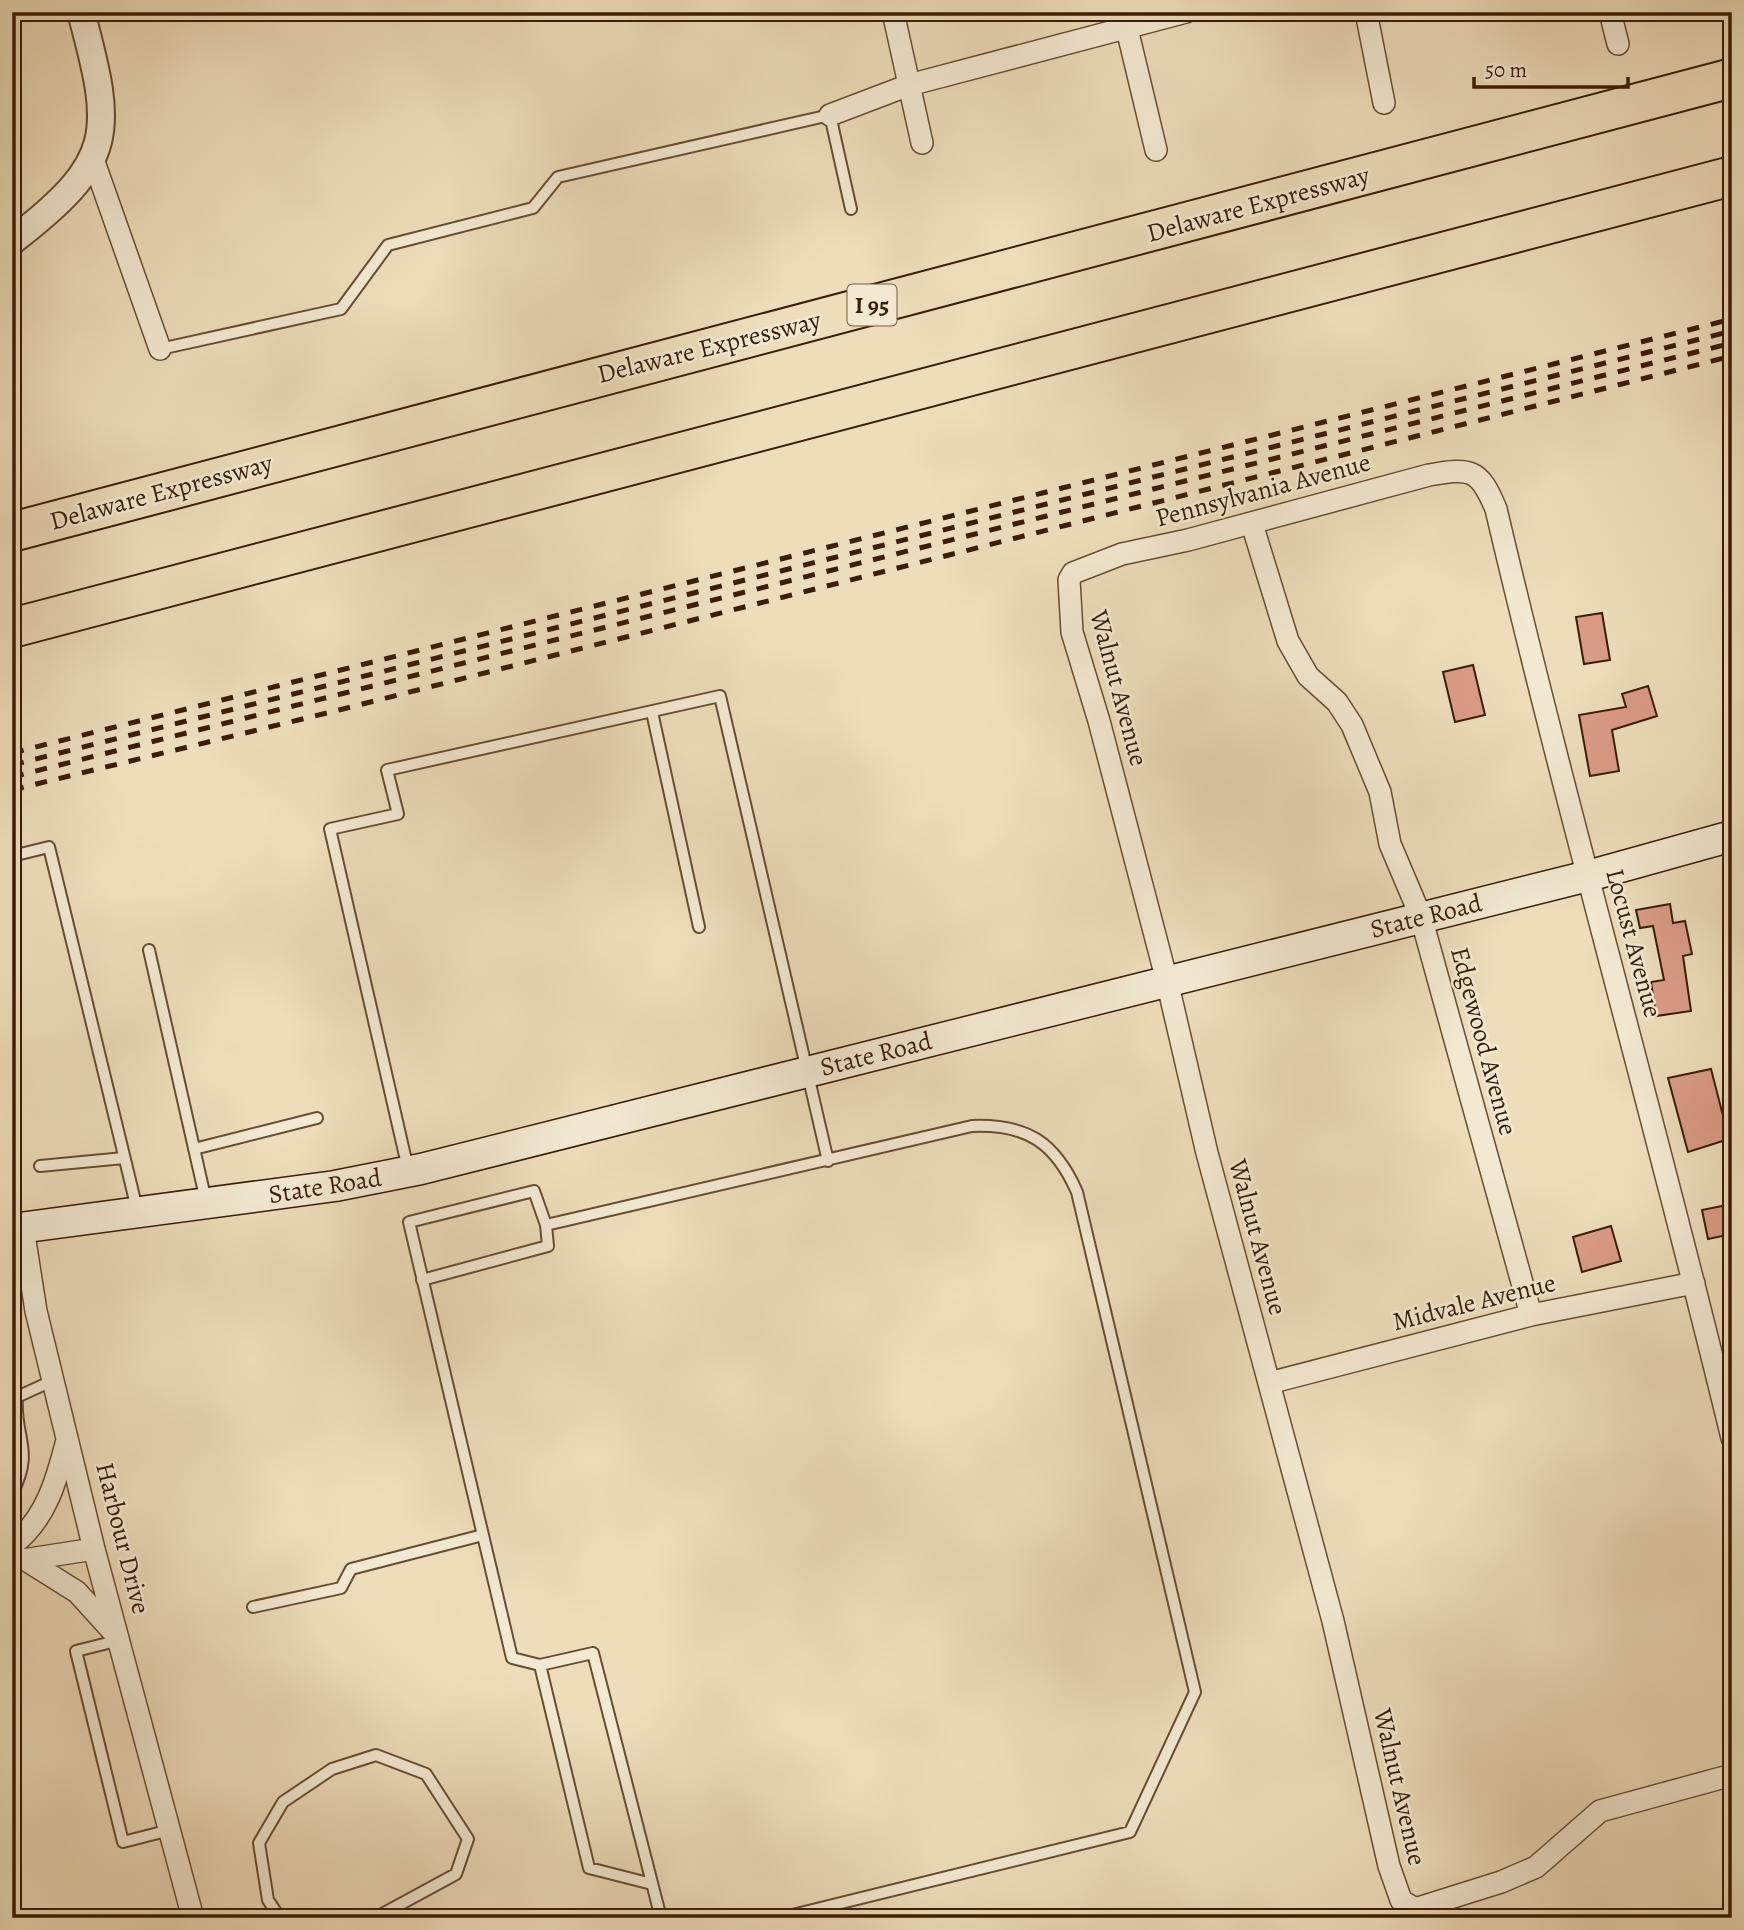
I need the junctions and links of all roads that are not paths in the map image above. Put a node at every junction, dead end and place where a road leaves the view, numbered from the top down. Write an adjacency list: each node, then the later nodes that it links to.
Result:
1 (81, 12): 14 (street)
2 (893, 12): 9 (street)
3 (1186, 12): 6 (street)
4 (1366, 12): 10 (street)
5 (1610, 12): 7 (street)
6 (1125, 20): 9 (street); 13 (street)
7 (1618, 44)
8 (1732, 78): 21 (highway, Delaware Expressway / I 95)
9 (909, 85): 11 (street); 12 (street)
10 (1384, 103)
11 (830, 115): 16 (lane); 18 (lane)
12 (922, 143)
13 (1156, 150)
14 (93, 159): 17 (street); 18 (street)
15 (1732, 176): 23 (highway)
16 (851, 209)
17 (12, 241)
18 (160, 349)
19 (1469, 471): 20 (street, Pennsylvania Avenue); 27 (street, Locust Avenue)
20 (1252, 524): 22 (street, Pennsylvania Avenue); 28 (street, Edgewood Avenue)
21 (12, 532)
22 (1073, 573): 31 (street, Walnut Avenue)
23 (12, 628)
24 (652, 712): 29 (lane); 32 (lane); 38 (lane)
25 (1732, 836): 27 (main road, State Road)
26 (12, 856): 35 (lane)
27 (1588, 877): 28 (main road, State Road); 44 (street, Locust Avenue)
28 (1421, 917): 31 (main road, State Road); 45 (street, Edgewood Avenue)
29 (699, 927)
30 (149, 950): 34 (lane)
31 (1167, 981): 32 (main road, State Road); 47 (street, Walnut Avenue)
32 (808, 1071): 36 (lane); 38 (main road, State Road)
33 (317, 1118): 34 (lane)
34 (194, 1149): 39 (lane)
35 (124, 1158): 37 (lane); 40 (lane)
36 (828, 1161): 41 (lane); 65 (lane)
37 (40, 1166)
38 (408, 1172): 39 (main road, State Road)
39 (207, 1204): 40 (main road, State Road)
40 (138, 1214): 42 (main road, State Road)
41 (546, 1225): 43 (lane); 43 (lane)
42 (17, 1229): 46 (street, Harbour Drive)
43 (422, 1280): 51 (lane)
44 (1694, 1283): 45 (street, Midvale Avenue); 49 (street, Locust Avenue)
45 (1531, 1315): 47 (street, Midvale Avenue)
46 (54, 1380): 48 (street, Harbour Drive); 50 (lane)
47 (1269, 1383): 60 (street, Walnut Avenue)
48 (68, 1435): 52 (street, Harbour Drive); 53 (street)
49 (1732, 1438)
50 (12, 1494)
51 (483, 1535): 54 (lane); 56 (lane)
52 (94, 1549): 53 (street); 55 (street, Harbour Drive)
53 (17, 1555): 55 (street)
54 (253, 1607)
55 (120, 1640): 58 (street, Harbour Drive); 58 (lane)
56 (540, 1665): 59 (lane); 59 (lane)
57 (1732, 1775): 60 (street)
58 (170, 1830): 61 (street, Harbour Drive)
59 (652, 1884): 64 (lane)
60 (1415, 1909): 66 (lane)
61 (193, 1918)
62 (280, 1918): 63 (lane)
63 (375, 1918)
64 (661, 1918)
65 (780, 1918)
66 (1393, 1918)

